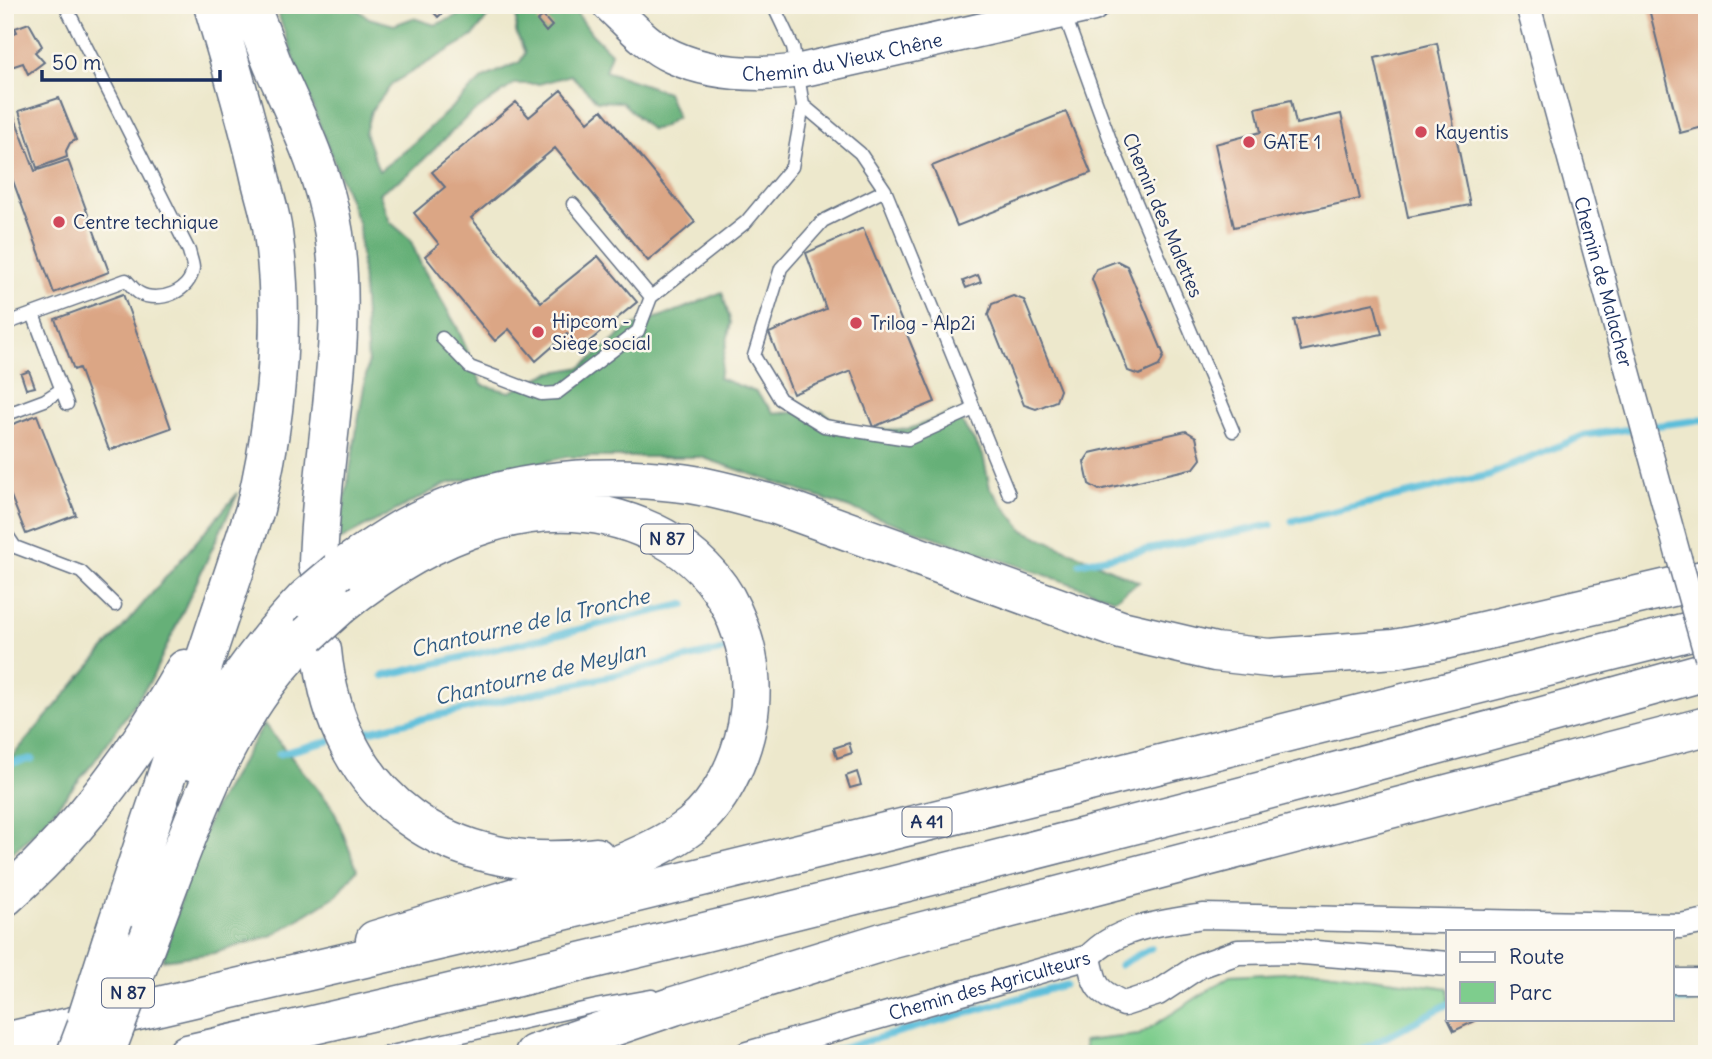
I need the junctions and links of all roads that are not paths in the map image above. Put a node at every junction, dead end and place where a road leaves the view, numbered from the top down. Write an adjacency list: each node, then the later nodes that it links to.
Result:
1 (65, 5): 13 (lane)
2 (213, 5): 26 (highway)
3 (250, 5): 24 (highway)
4 (610, 5): 8 (main road, Chemin du Vieux Chêne)
5 (773, 5): 8 (lane)
6 (1528, 5): 23 (street, Chemin de Malacher)
7 (1073, 8): 8 (main road, Chemin du Vieux Chêne); 20 (lane, Chemin des Malettes)
8 (798, 71): 9 (lane)
9 (803, 105): 10 (lane); 12 (lane)
10 (886, 190): 18 (lane); 18 (lane)
11 (573, 204): 12 (lane)
12 (651, 297): 15 (lane)
13 (33, 314): 14 (lane); 16 (lane)
14 (5, 324)
15 (442, 338)
16 (61, 389): 17 (lane); 19 (lane)
17 (67, 404)
18 (974, 409): 21 (lane)
19 (5, 415)
20 (1233, 431)
21 (1009, 494)
22 (5, 532): 25 (lane)
23 (1693, 568): 24 (highway); 29 (street, Chemin de Malacher, bridge)
24 (325, 585): 28 (highway, N 87, bridge); 32 (highway, N 87); 35 (highway)
25 (116, 605)
26 (221, 606): 33 (highway); 35 (highway)
27 (1707, 627): 41 (highway, A 41)
28 (315, 643): 32 (highway); 35 (highway, N 87)
29 (1707, 657)
30 (1707, 671): 45 (highway)
31 (1707, 726): 38 (highway)
32 (673, 838): 41 (highway, N 87)
33 (5, 897)
34 (1707, 921): 36 (street)
35 (127, 937): 43 (highway, bridge); 44 (highway, N 87, bridge)
36 (1089, 957): 37 (street, Chemin des Agriculteurs); 48 (street, Chemin des Agriculteurs)
37 (1446, 964)
38 (776, 974): 46 (lane); 47 (highway)
39 (1674, 981): 40 (street)
40 (1707, 981)
41 (145, 1010): 42 (highway, A 41)
42 (5, 1042)
43 (76, 1054)
44 (105, 1054)
45 (187, 1054)
46 (382, 1054)
47 (534, 1054)
48 (747, 1054)

